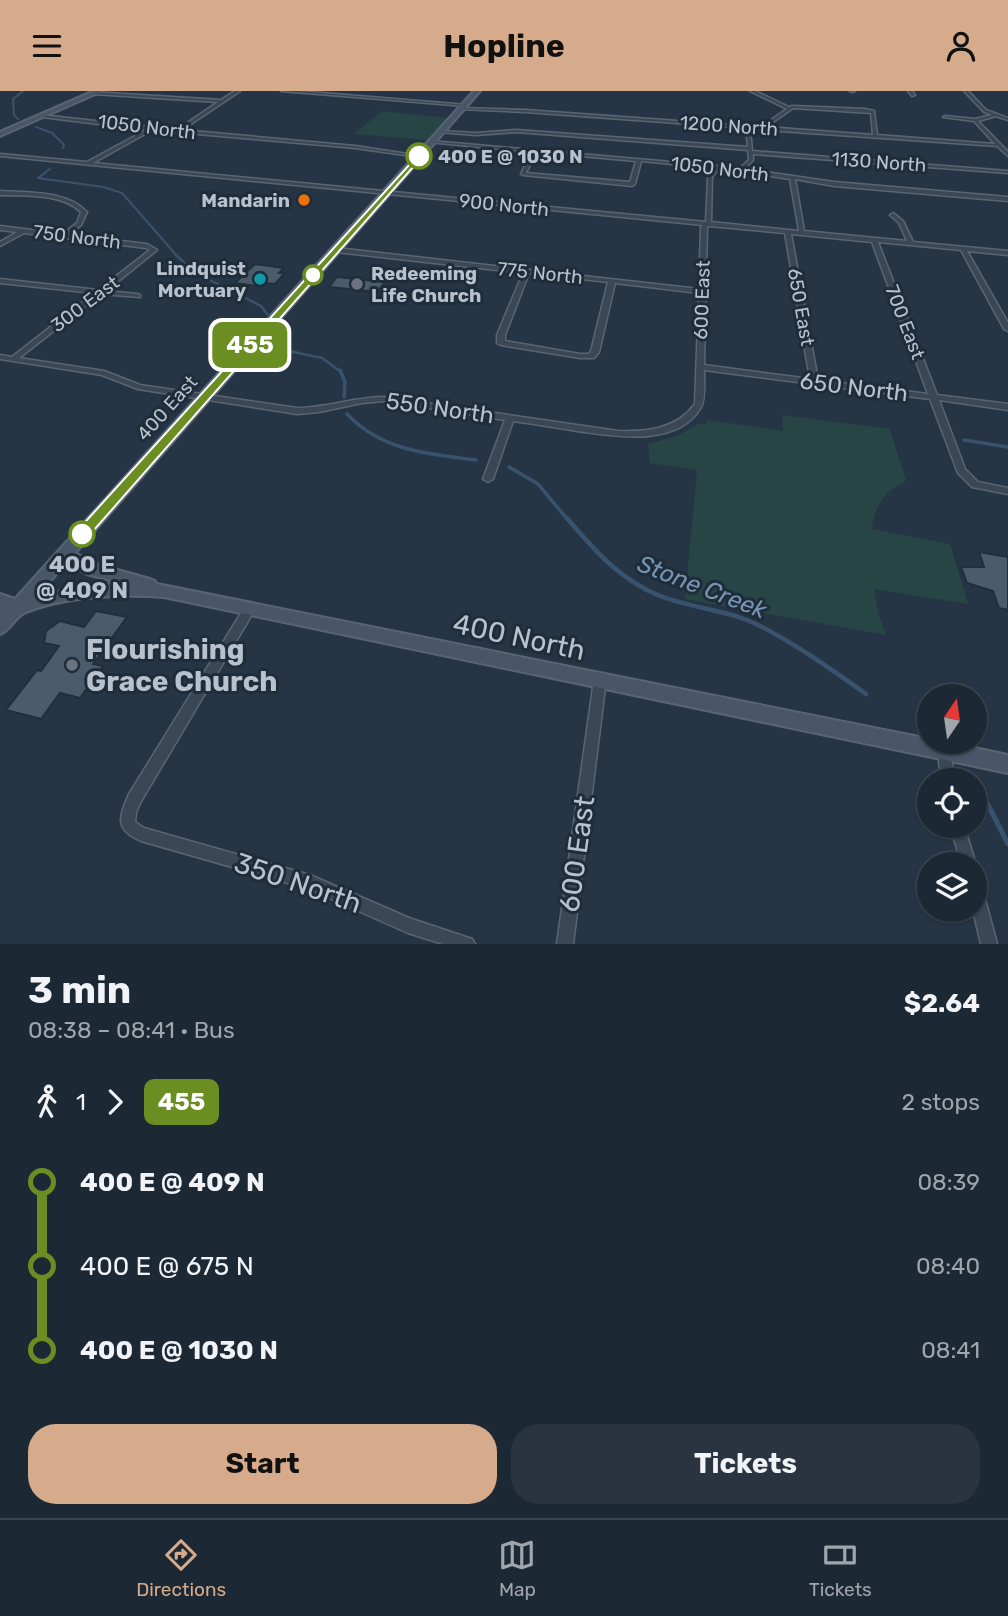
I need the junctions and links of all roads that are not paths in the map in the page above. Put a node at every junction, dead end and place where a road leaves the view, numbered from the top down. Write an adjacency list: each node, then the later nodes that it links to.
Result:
1 (238, 91): 9 (street)
2 (283, 91): 8 (street, 1200 North)
3 (409, 91): 8 (street)
4 (477, 91): 10 (main road, 400 East)
5 (752, 91): 11 (street)
6 (966, 91): 12 (street)
7 (96, 92): 9 (street); 13 (main road)
8 (399, 100): 10 (street, 1200 North)
9 (220, 101): 22 (street)
10 (463, 106): 19 (street, 1200 North); 23 (main road, 400 East)
11 (788, 108): 20 (street); 25 (street)
12 (996, 115): 15 (street); 16 (street)
13 (42, 116): 18 (main road); 21 (street, 1050 North)
14 (945, 117): 16 (street)
15 (1008, 119)
16 (975, 120): 27 (street)
17 (0, 124): 18 (main road)
18 (19, 126): 24 (main road)
19 (748, 127): 20 (street, 1200 North); 28 (street)
20 (762, 128): 25 (street, 1200 North)
21 (152, 129): 22 (street, 1050 North); 34 (street)
22 (178, 131): 32 (street, 1050 North)
23 (440, 132): 26 (main road, 400 East); 28 (street, 1130 North)
24 (0, 134)
25 (875, 137): 27 (street, 1200 North)
26 (431, 142): 29 (street, 1050 North); 32 (main road, 400 East)
27 (996, 145): 31 (street)
28 (750, 150): 36 (street); 37 (street, 1130 North)
29 (534, 151): 33 (street, 1050 North); 33 (street)
30 (0, 155): 34 (street, 900 North)
31 (1008, 155)
32 (419, 156): 40 (main road, 400 East)
33 (639, 160): 35 (street, 1050 North)
34 (87, 164): 40 (street, 900 North)
35 (717, 167): 36 (street, 1050 North); 43 (street, 600 East)
36 (741, 170): 38 (street, 1050 North)
37 (1008, 172)
38 (792, 178): 41 (street, 1050 North); 47 (street, 650 East)
39 (0, 193): 48 (street)
40 (386, 194): 43 (street, 900 North); 54 (main road, 400 East)
41 (1008, 199)
42 (893, 215): 51 (street)
43 (707, 225): 46 (street, 900 North); 59 (street, 600 East)
44 (0, 228): 45 (street, 750 North)
45 (23, 231): 48 (street, 750 North); 50 (street)
46 (788, 232): 47 (street, 900 North); 66 (street, 650 East)
47 (802, 234): 49 (street, 900 North)
48 (64, 236): 52 (street, 750 North)
49 (875, 241): 51 (street, 900 North); 68 (street, 700 East)
50 (0, 244)
51 (911, 244): 53 (street, 900 North)
52 (154, 248): 60 (street, 300 East)
53 (963, 249): 55 (street, 900 North); 62 (street)
54 (336, 250): 56 (street, 775 North); 67 (main road, 400 East)
55 (1008, 253)
56 (527, 271): 58 (street, 775 North); 58 (street)
57 (0, 281): 60 (street)
58 (612, 281): 59 (street, 775 North)
59 (702, 291): 65 (street, 600 East)
60 (98, 294): 61 (street); 64 (street, 300 East)
61 (138, 296)
62 (1008, 329)
63 (0, 357): 64 (street, 550 North)
64 (13, 359): 67 (street, 550 North)
65 (700, 367): 66 (street, 650 North); 71 (street, 600 East)
66 (814, 381): 68 (street, 650 North)
67 (205, 397): 70 (street, 550 North); 74 (main road, 400 East)
68 (933, 397): 69 (street, 650 North); 73 (street, 700 East)
69 (1008, 407)
70 (510, 417): 71 (street, 550 North); 72 (street)
71 (674, 426)
72 (488, 479)
73 (1008, 491)
74 (66, 553): 75 (main road); 77 (main road, 400 East)
75 (164, 591): 77 (main road, 400 North); 78 (main road, 400 North)
76 (0, 601): 77 (main road, 400 North)
77 (18, 607): 79 (main road, 400 North); 80 (main road, 400 East)
78 (250, 608): 81 (main road, 400 North); 86 (street, 350 North)
79 (0, 615)
80 (0, 627)
81 (600, 680): 82 (main road, 400 North); 87 (street, 600 East)
82 (917, 745)
83 (959, 754): 84 (main road, 400 North)
84 (1008, 764)
85 (984, 922): 88 (street)
86 (467, 944)
87 (565, 944)
88 (989, 944)

